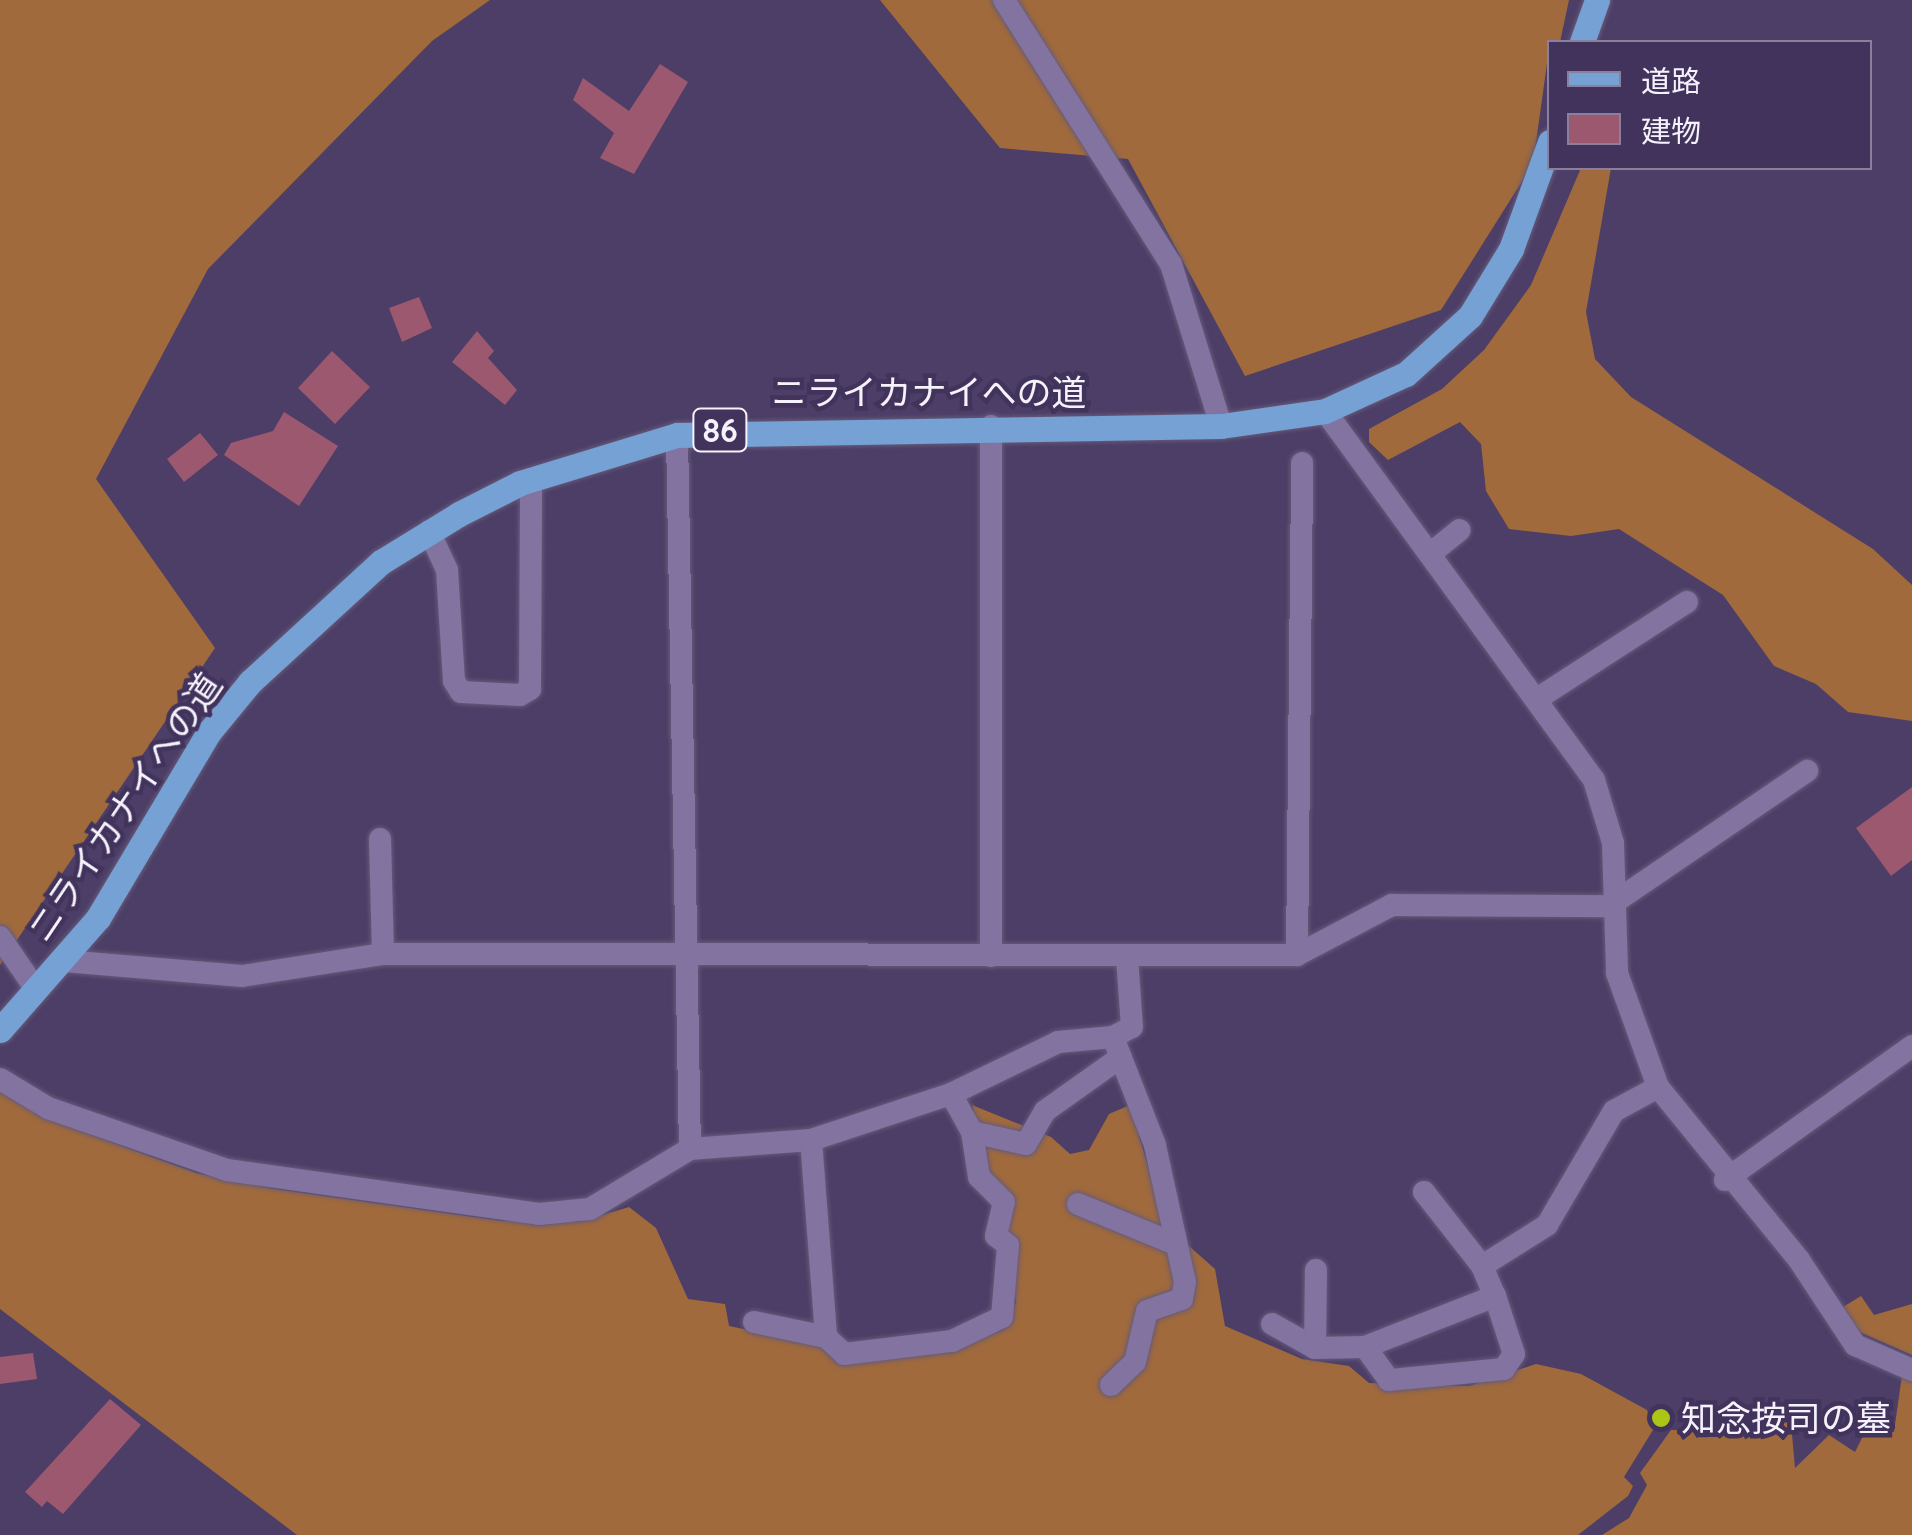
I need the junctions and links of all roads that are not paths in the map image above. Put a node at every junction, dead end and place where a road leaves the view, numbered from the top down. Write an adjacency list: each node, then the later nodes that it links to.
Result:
1 (1004, 0): 7 (street)
2 (1597, 0): 3 (main road)
3 (1583, 40)
4 (1547, 150): 5 (main road, ニライカナイへの道 / 86)
5 (1324, 412): 7 (main road, ニライカナイへの道 / 86); 13 (street)
6 (992, 426): 7 (main road, ニライカナイへの道 / 86); 8 (main road, ニライカナイへの道 / 86); 23 (street)
7 (1220, 426)
8 (677, 435): 10 (main road, ニライカナイへの道 / 86); 22 (street)
9 (1302, 463): 21 (street)
10 (531, 479): 12 (main road, ニライカナイへの道 / 86); 12 (street)
11 (1460, 530): 13 (street)
12 (430, 531): 25 (main road, ニライカナイへの道 / 86)
13 (1430, 554): 15 (street)
14 (1687, 602): 15 (street)
15 (1540, 697): 18 (street)
16 (1806, 771): 18 (street)
17 (380, 839): 20 (street)
18 (1609, 906): 21 (street); 31 (street)
19 (0, 936): 26 (street)
20 (383, 954): 22 (street); 25 (street)
21 (1297, 955): 24 (street)
22 (686, 956): 23 (street); 35 (street)
23 (991, 956): 24 (street)
24 (1127, 956): 29 (street)
25 (64, 961): 26 (main road, ニライカナイへの道 / 86)
26 (37, 992): 27 (main road, ニライカナイへの道 / 86)
27 (0, 1030)
28 (1912, 1046): 36 (street)
29 (1117, 1047): 32 (street); 33 (street); 39 (street)
30 (0, 1079): 35 (street)
31 (1658, 1087): 36 (street); 40 (street)
32 (951, 1094): 33 (street); 34 (street)
33 (972, 1132): 45 (street)
34 (811, 1140): 35 (street); 45 (street)
35 (690, 1148)
36 (1725, 1180): 48 (street)
37 (1424, 1192): 40 (street)
38 (1078, 1204): 39 (street)
39 (1175, 1244): 49 (street)
40 (1482, 1266): 42 (street)
41 (1316, 1270): 47 (street)
42 (1495, 1296): 46 (street); 46 (street)
43 (754, 1322): 45 (street)
44 (1272, 1324): 47 (street)
45 (826, 1337)
46 (1365, 1347): 47 (street)
47 (1315, 1348)
48 (1912, 1370)
49 (1111, 1386)

